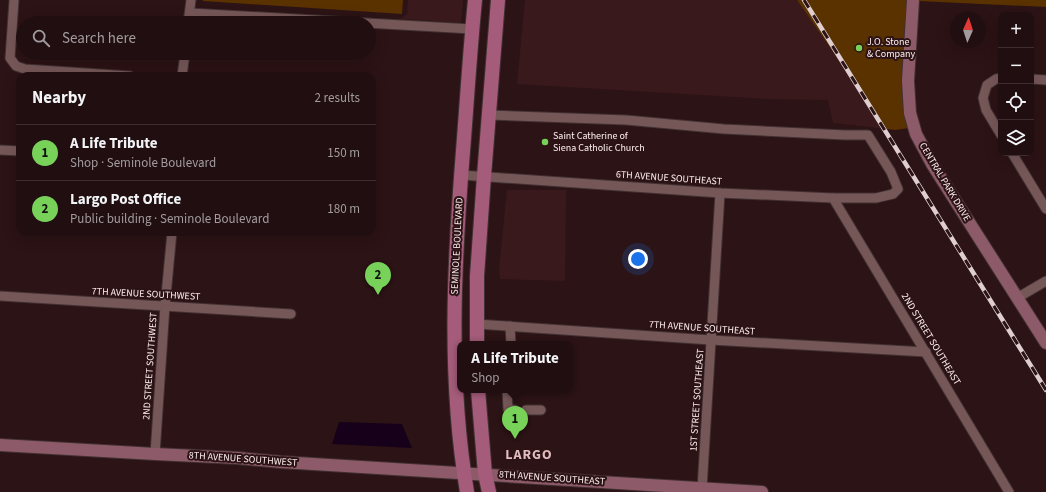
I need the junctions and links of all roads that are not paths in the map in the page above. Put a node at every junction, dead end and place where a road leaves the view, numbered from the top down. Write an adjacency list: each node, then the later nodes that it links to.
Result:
1 (13, 0): 13 (street)
2 (191, 0): 6 (street)
3 (475, 0): 10 (main road, SEMINOLE BOULEVARD)
4 (498, 0): 11 (main road)
5 (913, 0): 31 (street, CENTRAL PARK DRIVE)
6 (190, 13): 7 (street); 8 (street)
7 (189, 16)
8 (243, 16)
9 (376, 24): 10 (street)
10 (472, 29): 11 (main road); 23 (main road, SEMINOLE BOULEVARD)
11 (495, 33): 18 (main road)
12 (184, 60): 14 (street)
13 (70, 72)
14 (183, 72)
15 (998, 79): 19 (street)
16 (1034, 79): 17 (street)
17 (1046, 80)
18 (488, 115): 24 (main road); 26 (street, 6TH AVENUE SOUTHEAST)
19 (998, 129)
20 (0, 150): 21 (street)
21 (16, 151)
22 (1014, 156): 27 (street)
23 (461, 175): 24 (street, 6TH AVENUE SOUTHEAST); 41 (main road, SEMINOLE BOULEVARD)
24 (484, 176): 25 (street, 6TH AVENUE SOUTHEAST); 34 (main road)
25 (720, 193): 26 (street, 6TH AVENUE SOUTHEAST); 36 (street, 1ST STREET SOUTHEAST)
26 (834, 198): 40 (street, 2ND STREET SOUTHEAST)
27 (1046, 209)
28 (172, 236): 32 (street, 2ND STREET SOUTHWEST)
29 (1046, 281): 31 (street)
30 (0, 296): 32 (street, 7TH AVENUE SOUTHWEST)
31 (1017, 298): 39 (street, CENTRAL PARK DRIVE)
32 (165, 306): 33 (street, 7TH AVENUE SOUTHWEST); 49 (street, 2ND STREET SOUTHWEST)
33 (291, 314)
34 (476, 324): 35 (street, 7TH AVENUE SOUTHEAST); 37 (main road)
35 (510, 326): 36 (street, 7TH AVENUE SOUTHEAST); 38 (street)
36 (711, 340): 40 (street, 7TH AVENUE SOUTHEAST); 52 (street, 1ST STREET SOUTHEAST)
37 (477, 341)
38 (511, 341)
39 (1046, 343)
40 (926, 352): 56 (street, 2ND STREET SOUTHEAST)
41 (457, 383)
42 (457, 393): 50 (main road, SEMINOLE BOULEVARD)
43 (478, 393): 51 (main road)
44 (507, 393): 45 (street)
45 (515, 410)
46 (526, 410): 47 (street)
47 (542, 410)
48 (0, 445): 49 (street, 8TH AVENUE SOUTHWEST)
49 (155, 454): 50 (street, 8TH AVENUE SOUTHWEST)
50 (464, 473): 51 (street, 8TH AVENUE SOUTHWEST); 53 (main road, SEMINOLE BOULEVARD)
51 (485, 474): 52 (street, 8TH AVENUE SOUTHEAST); 54 (main road)
52 (702, 489): 55 (street, 8TH AVENUE SOUTHEAST)
53 (467, 492)
54 (489, 492)
55 (762, 492)
56 (1009, 492)

